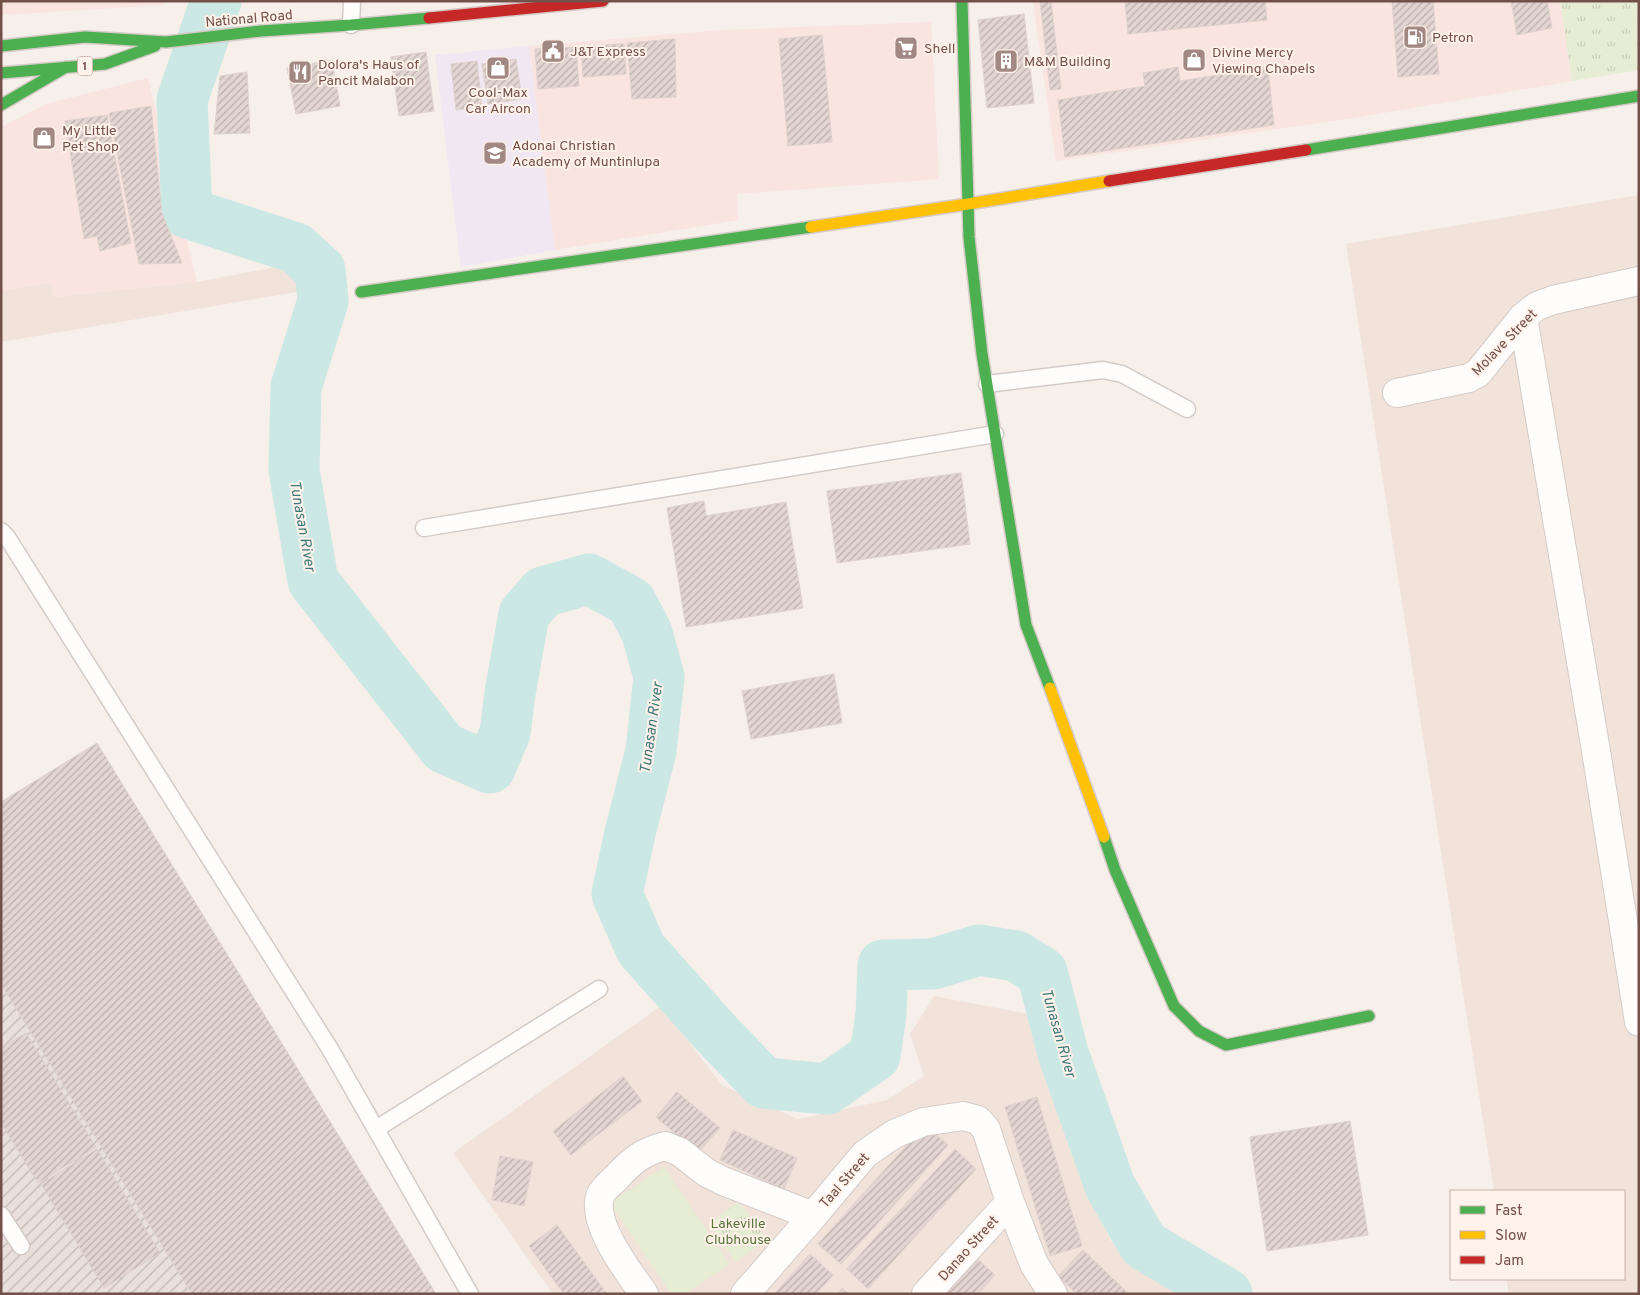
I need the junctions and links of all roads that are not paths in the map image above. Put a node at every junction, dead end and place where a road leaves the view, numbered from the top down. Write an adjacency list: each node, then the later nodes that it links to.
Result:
1 (352, 1): 6 (lane)
2 (603, 1): 4 (main road, National Road / 1)
3 (962, 1): 13 (main road)
4 (533, 4): 5 (main road, National Road / 1)
5 (448, 8): 6 (main road, National Road / 1)
6 (351, 25): 7 (main road, National Road / 1)
7 (166, 42): 8 (main road, 1); 9 (main road, 1)
8 (1, 46)
9 (66, 68): 10 (main road, 1); 12 (main road)
10 (1, 73)
11 (1639, 96): 13 (main road)
12 (1, 105)
13 (968, 204): 15 (main road); 17 (main road)
14 (1639, 281): 16 (street, Molave Street)
15 (361, 292)
16 (1524, 318): 18 (street, Molave Street); 25 (street)
17 (987, 384): 19 (lane); 20 (main road)
18 (1397, 393)
19 (1187, 409)
20 (995, 434): 21 (lane); 24 (main road)
21 (424, 528)
22 (1, 531): 26 (lane)
23 (599, 989): 26 (lane)
24 (1369, 1016)
25 (1639, 1022)
26 (376, 1129): 31 (lane)
27 (1010, 1202): 29 (street, Taal Street); 34 (street, Danao Street); 35 (street, Taal Street)
28 (1, 1215): 30 (lane)
29 (813, 1216): 32 (street, Taal Street); 33 (street)
30 (21, 1246)
31 (470, 1294)
32 (644, 1294)
33 (745, 1294)
34 (926, 1294)
35 (1053, 1294)

